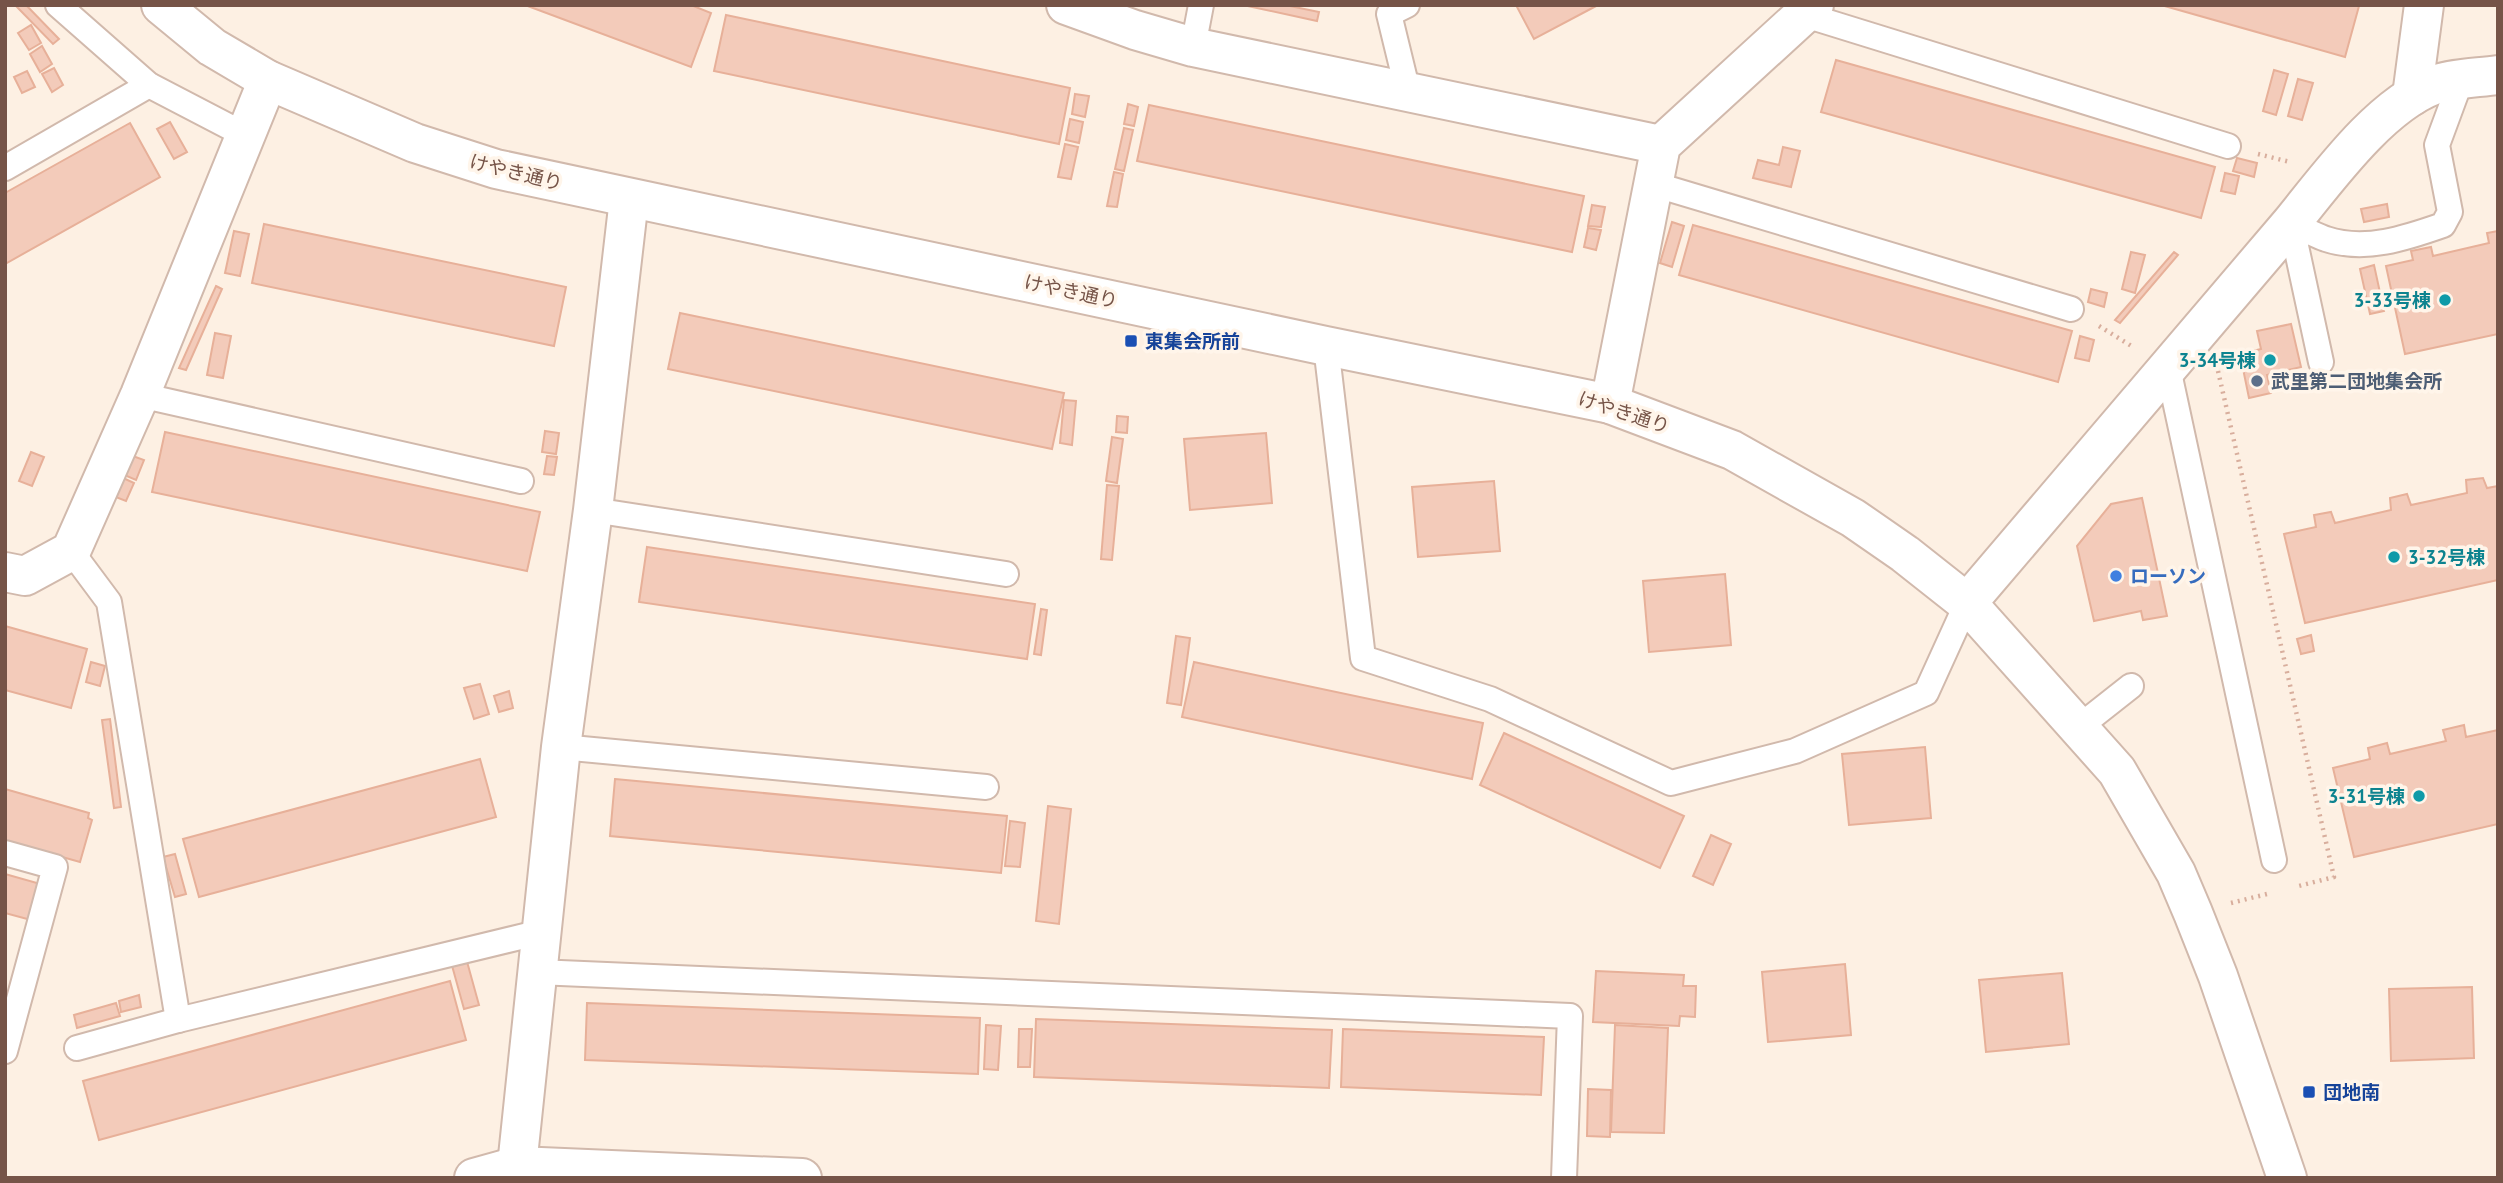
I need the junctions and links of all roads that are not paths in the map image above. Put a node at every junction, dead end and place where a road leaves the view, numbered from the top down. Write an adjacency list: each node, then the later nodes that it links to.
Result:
1 (58, 5): 11 (lane)
2 (161, 5): 10 (street, けやき通り)
3 (1066, 5): 8 (street)
4 (1201, 5): 8 (lane)
5 (1407, 5): 12 (lane)
6 (2424, 5): 13 (street)
7 (1810, 10): 15 (street); 16 (lane)
8 (1193, 47): 12 (street)
9 (2479, 77): 13 (street); 20 (lane)
10 (268, 80): 14 (street); 19 (street, けやき通り)
11 (149, 85): 14 (lane); 17 (lane)
12 (1408, 92): 15 (street)
13 (2412, 96): 20 (street)
14 (245, 135): 25 (street)
15 (1661, 145): 18 (street)
16 (2228, 146)
17 (5, 168)
18 (1653, 184): 21 (lane); 26 (street)
19 (629, 199): 22 (street, けやき通り); 28 (street)
20 (2291, 223): 23 (lane); 24 (street)
21 (2071, 309)
22 (1326, 346): 26 (street, けやき通り); 32 (lane)
23 (2321, 362)
24 (2168, 368): 32 (street); 38 (lane)
25 (140, 395): 27 (lane); 29 (street)
26 (1610, 404): 32 (street, けやき通り)
27 (521, 481)
28 (593, 510): 31 (lane); 35 (street)
29 (71, 551): 30 (street); 41 (lane)
30 (5, 572)
31 (1006, 573)
32 (1967, 603): 34 (street, けやき通り)
33 (2130, 687): 34 (lane)
34 (2079, 727): 48 (street, けやき通り)
35 (561, 747): 36 (lane); 39 (street)
36 (986, 787)
37 (5, 853): 43 (lane)
38 (2274, 860)
39 (541, 932): 40 (street); 41 (lane)
40 (537, 972): 44 (street); 47 (lane)
41 (177, 1020): 42 (lane)
42 (77, 1048)
43 (5, 1051)
44 (517, 1166): 45 (street); 46 (street)
45 (474, 1178)
46 (802, 1178)
47 (1564, 1178)
48 (2287, 1178)

